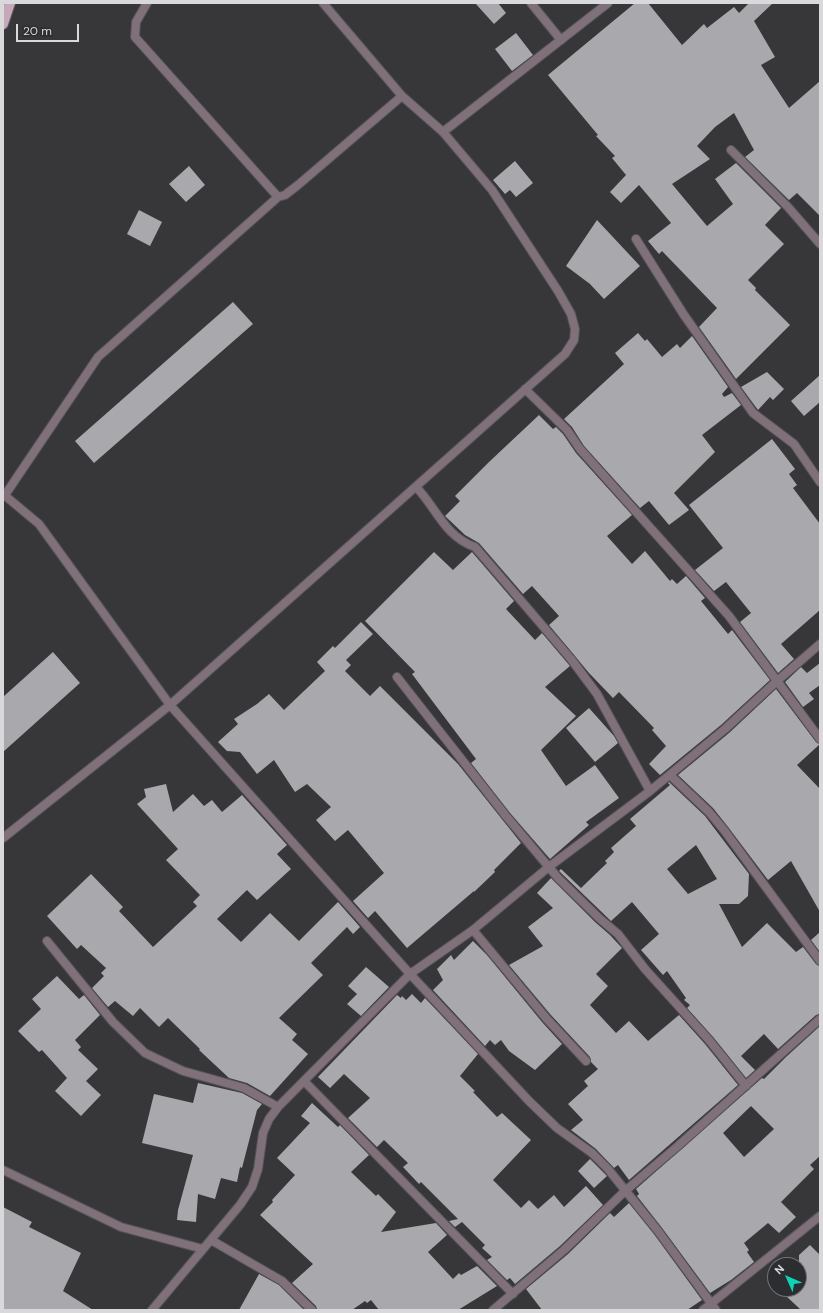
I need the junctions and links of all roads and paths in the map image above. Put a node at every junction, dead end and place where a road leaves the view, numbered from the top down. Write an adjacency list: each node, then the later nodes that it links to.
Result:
1 (10, 3): 6 (main road)
2 (146, 3): 11 (street)
3 (323, 3): 8 (street)
4 (530, 3): 7 (street)
5 (608, 3): 7 (street)
6 (3, 24)
7 (561, 40): 9 (street)
8 (402, 96): 9 (street); 11 (street)
9 (443, 132): 14 (street)
10 (731, 150): 13 (street)
11 (278, 197): 17 (street)
12 (636, 240): 15 (street)
13 (820, 244)
14 (525, 389): 16 (street); 20 (street)
15 (820, 482)
16 (416, 487): 21 (street); 24 (street)
17 (4, 495): 21 (street)
18 (820, 644): 20 (street)
19 (397, 677): 26 (street)
20 (777, 681): 22 (street); 23 (street)
21 (170, 705): 25 (street); 30 (street)
22 (820, 739)
23 (670, 775): 24 (street); 29 (street)
24 (650, 791): 26 (street)
25 (3, 838)
26 (550, 866): 27 (street); 34 (street)
27 (473, 930): 30 (street); 32 (street)
28 (47, 941): 35 (street)
29 (820, 961)
30 (410, 974): 33 (street); 37 (street)
31 (820, 1019): 34 (street)
32 (586, 1061)
33 (304, 1081): 35 (street); 41 (street)
34 (746, 1086): 37 (street)
35 (278, 1107): 39 (street)
36 (3, 1170): 40 (street)
37 (625, 1191): 41 (street); 42 (street)
38 (820, 1216): 42 (street)
39 (211, 1240): 40 (street); 44 (street)
40 (203, 1249): 43 (street)
41 (512, 1294): 45 (street)
42 (714, 1307): 46 (street)
43 (152, 1310)
44 (312, 1310)
45 (493, 1310)
46 (703, 1310)

